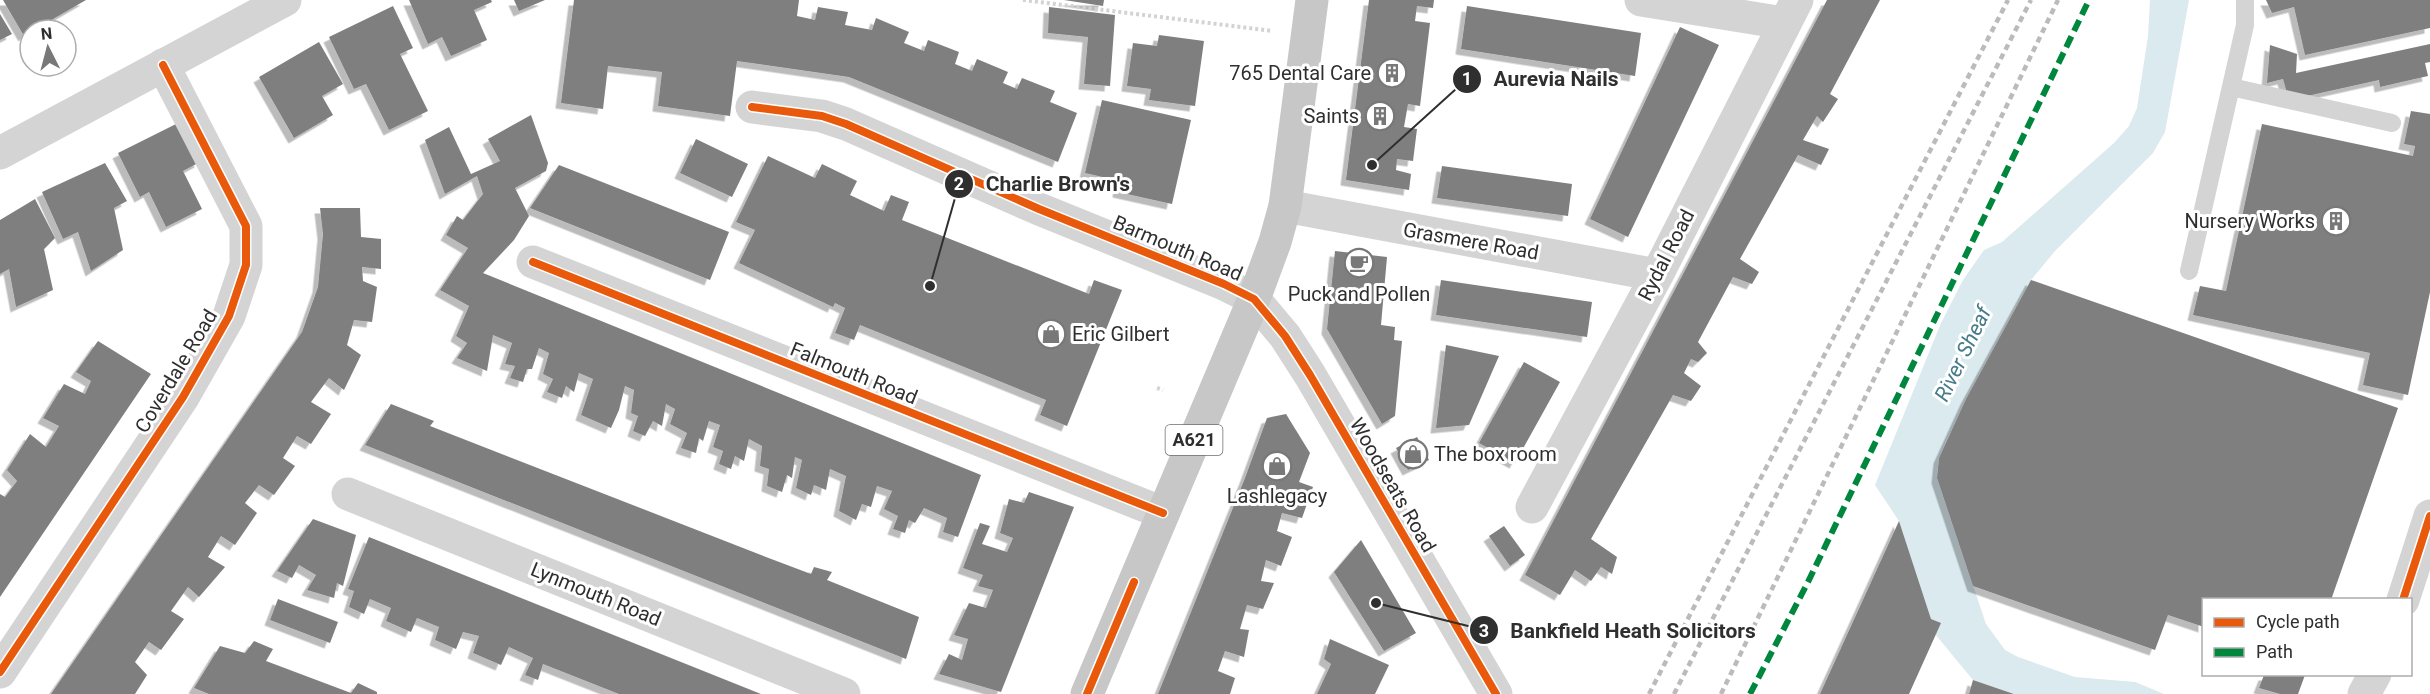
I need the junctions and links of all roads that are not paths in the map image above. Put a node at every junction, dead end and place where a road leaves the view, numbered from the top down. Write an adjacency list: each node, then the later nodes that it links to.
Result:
1 (285, 0): 6 (street)
2 (1312, 0): 11 (main road, A621)
3 (1641, 0): 5 (street)
4 (2245, 0): 7 (lane)
5 (1790, 11): 14 (street, Rydal Road)
6 (163, 65): 10 (street); 21 (street, Coverdale Road)
7 (2231, 87): 9 (lane); 13 (lane)
8 (752, 107): 15 (street, Barmouth Road)
9 (2392, 123)
10 (0, 153)
11 (1285, 206): 14 (street, Grasmere Road); 15 (main road, A621)
12 (533, 262): 18 (street, Falmouth Road)
13 (2189, 271)
14 (1657, 275): 17 (street, Rydal Road)
15 (1254, 299): 18 (main road, A621); 25 (street, Woodseats Road)
16 (348, 494): 23 (street, Lynmouth Road)
17 (1532, 507)
18 (1163, 513): 24 (main road, A621)
19 (2430, 516): 20 (street)
20 (2404, 598)
21 (0, 672)
22 (2374, 676): 26 (street)
23 (844, 694)
24 (1087, 694)
25 (1496, 694)
26 (2364, 694)

